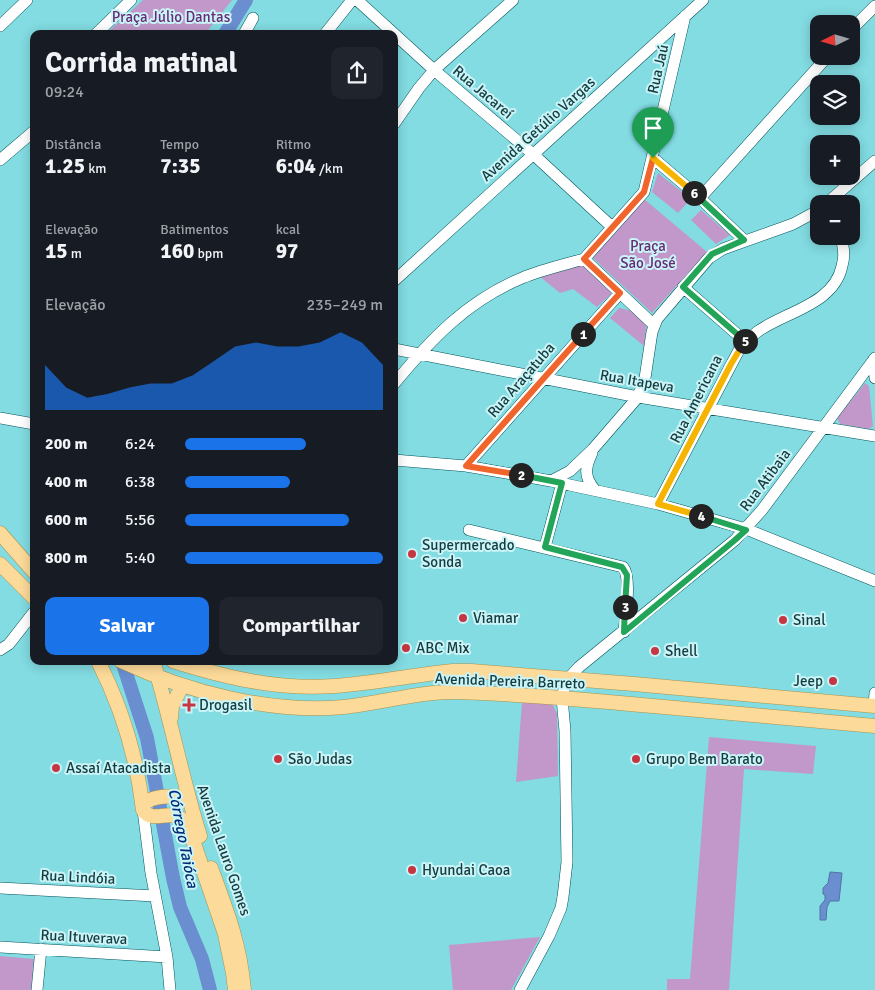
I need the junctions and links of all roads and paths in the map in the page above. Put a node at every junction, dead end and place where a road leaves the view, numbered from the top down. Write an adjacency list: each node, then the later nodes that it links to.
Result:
1 (27, 0): 11 (street)
2 (131, 0): 12 (street)
3 (352, 0): 14 (street)
4 (357, 0): 15 (street, Rua Jacareí)
5 (513, 0): 18 (street)
6 (703, 0): 8 (street, Avenida Getúlio Vargas)
7 (875, 6): 10 (street)
8 (685, 16): 21 (street, Avenida Getúlio Vargas); 22 (street, Rua Jaú)
9 (253, 18): 13 (street)
10 (860, 21)
11 (0, 26)
12 (100, 30)
13 (246, 30)
14 (328, 30)
15 (390, 30)
16 (398, 37): 18 (street, Rua Jacareí)
17 (820, 65): 26 (street)
18 (434, 70): 19 (street); 21 (street, Rua Jacareí)
19 (398, 118)
20 (30, 134): 23 (street)
21 (533, 154): 28 (street, Rua Jacareí); 32 (street, Avenida Getúlio Vargas)
22 (653, 158): 26 (street); 28 (street)
23 (0, 160)
24 (875, 161): 25 (street)
25 (836, 195)
26 (700, 198): 29 (street)
27 (810, 215): 29 (street)
28 (612, 228): 31 (street)
29 (744, 240): 33 (street)
30 (842, 245): 36 (street, Rua Americana)
31 (584, 259): 34 (street); 38 (street)
32 (398, 277)
33 (683, 287): 35 (street); 36 (street)
34 (620, 293): 35 (street); 40 (street, Rua Araçatuba)
35 (654, 325): 43 (street)
36 (746, 342): 44 (street, Rua Americana)
37 (398, 350): 38 (street, Rua Itapeva)
38 (419, 354): 40 (street, Rua Itapeva); 42 (street)
39 (874, 359): 41 (street); 45 (street, Rua Atibaia)
40 (544, 377): 43 (street, Rua Itapeva); 49 (street, Rua Araçatuba)
41 (875, 378)
42 (398, 379)
43 (638, 398): 44 (street, Rua Itapeva); 47 (street)
44 (709, 408): 45 (street, Rua Itapeva); 52 (street, Rua Americana)
45 (824, 427): 46 (street, Rua Itapeva); 54 (street, Rua Atibaia)
46 (875, 436)
47 (593, 449): 50 (street); 51 (street)
48 (398, 460): 49 (street)
49 (466, 466): 50 (street)
50 (556, 482): 51 (street); 56 (street)
51 (594, 489): 52 (street)
52 (658, 504): 54 (street)
53 (469, 530): 56 (street)
54 (746, 530): 59 (street); 62 (street, Rua Atibaia)
55 (0, 533): 58 (main road)
56 (545, 547): 62 (street)
57 (0, 564): 60 (main road)
58 (30, 567)
59 (875, 581)
60 (30, 594)
61 (30, 617): 63 (street)
62 (624, 632): 69 (street, Rua Atibaia)
63 (0, 650)
64 (100, 665): 79 (main road)
65 (128, 665): 68 (main road, Avenida Pereira Barreto)
66 (154, 665): 68 (main road, Avenida Lauro Gomes)
67 (186, 665): 69 (main road, Avenida Pereira Barreto)
68 (159, 678): 70 (main road, Avenida Pereira Barreto); 75 (main road, Avenida Lauro Gomes)
69 (568, 678): 72 (street); 74 (main road, Avenida Pereira Barreto)
70 (182, 686): 72 (main road, Avenida Pereira Barreto); 75 (main road, Avenida Lauro Gomes)
71 (875, 693): 74 (street)
72 (562, 698): 73 (main road, Avenida Pereira Barreto); 77 (street)
73 (578, 699): 76 (main road, Avenida Pereira Barreto); 77 (street)
74 (875, 706)
75 (170, 721): 78 (main road, Avenida Lauro Gomes)
76 (875, 726)
77 (565, 731): 89 (street)
78 (188, 798): 79 (main road); 88 (main road, Avenida Lauro Gomes)
79 (150, 809): 81 (street); 87 (main road, Avenida Lauro Gomes)
80 (0, 888): 81 (street, Rua Lindóia)
81 (155, 896): 84 (street)
82 (0, 947): 83 (street, Rua Ituverava)
83 (41, 949): 84 (street, Rua Ituverava); 85 (street)
84 (167, 957): 86 (street)
85 (37, 990)
86 (170, 990)
87 (235, 990)
88 (244, 990)
89 (520, 990)

